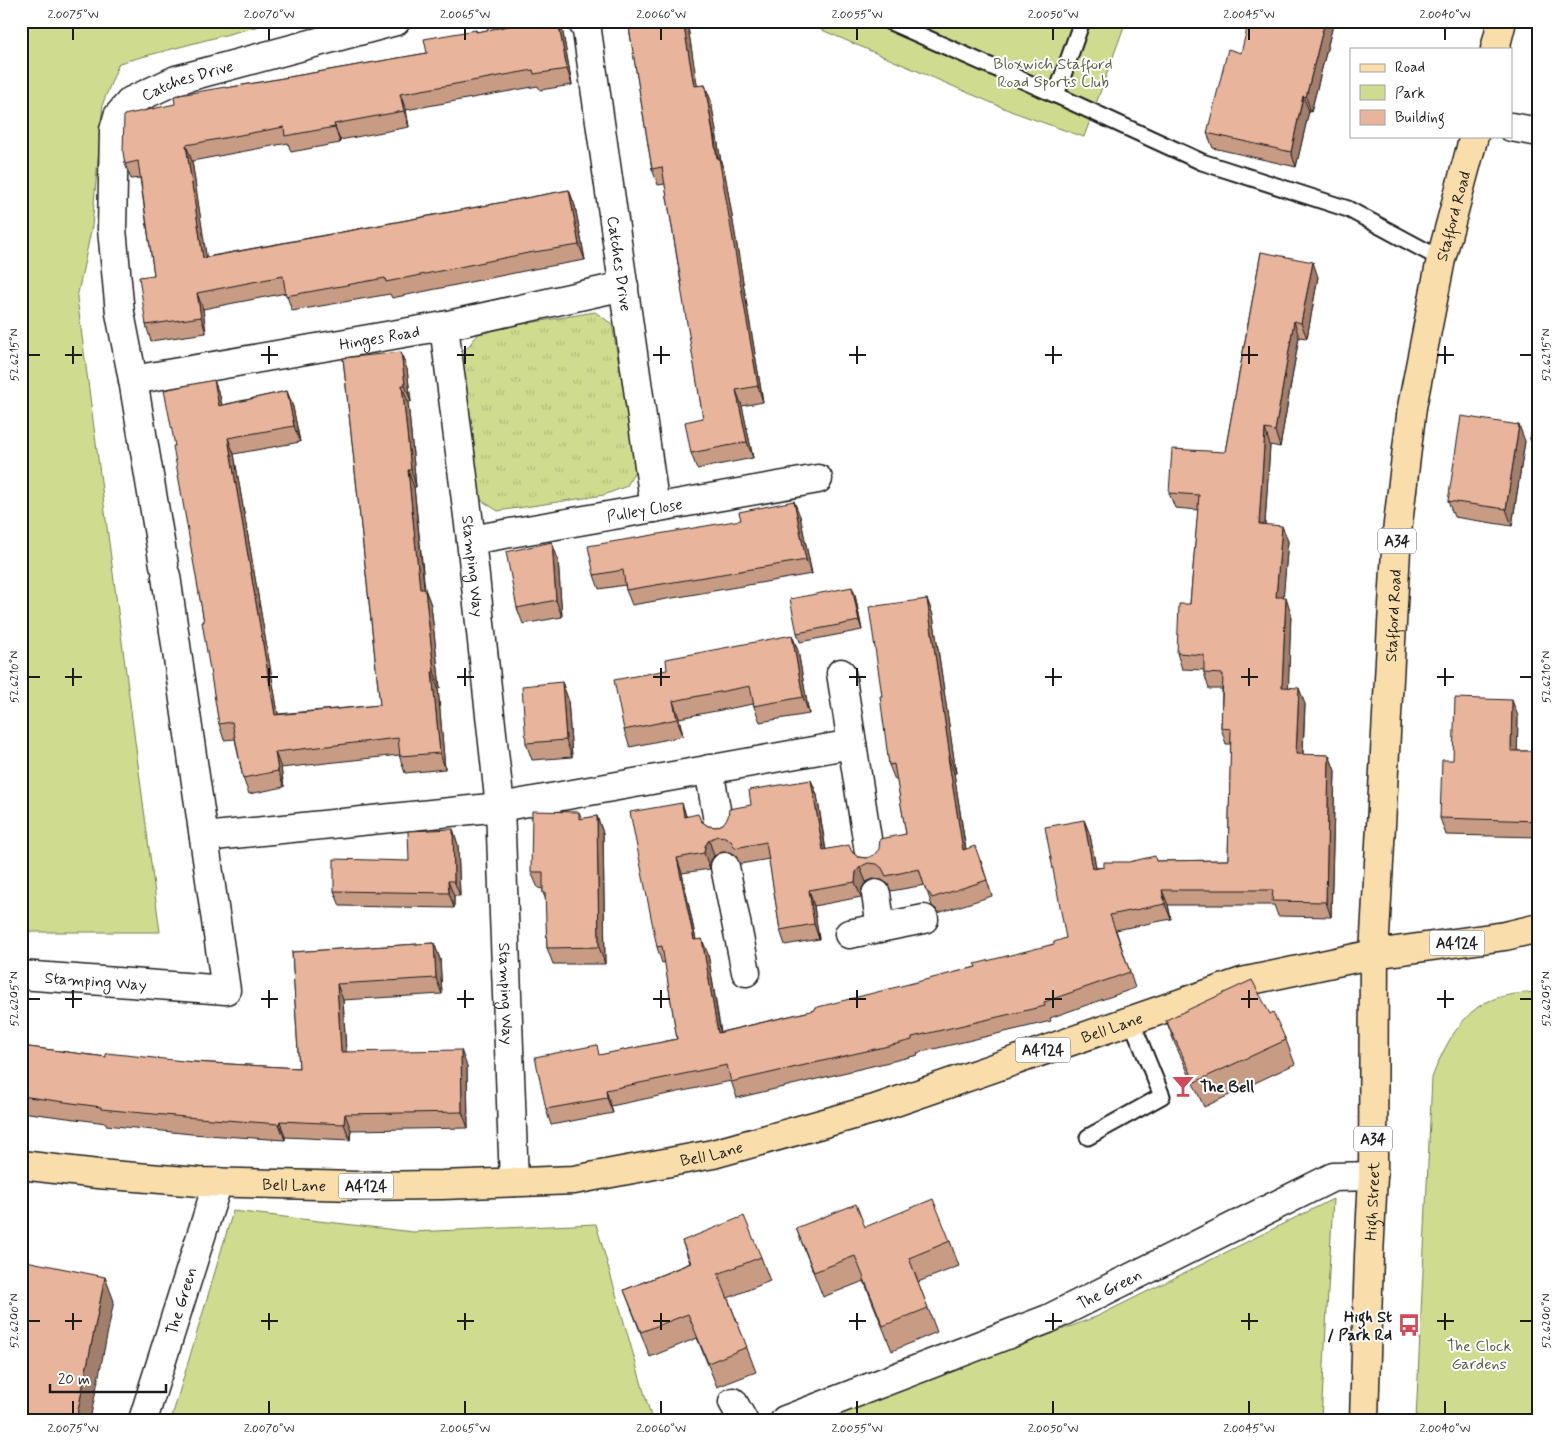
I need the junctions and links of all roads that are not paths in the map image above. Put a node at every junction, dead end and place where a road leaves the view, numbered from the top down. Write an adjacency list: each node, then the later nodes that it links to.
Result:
1 (396, 21): 14 (street, Catches Drive)
2 (582, 21): 12 (street, Catches Drive)
3 (888, 21): 7 (lane)
4 (1082, 21): 7 (lane)
5 (1502, 21): 6 (main road)
6 (1496, 48)
7 (1056, 95): 11 (lane)
8 (1512, 126): 9 (street)
9 (1539, 132)
10 (1473, 138): 11 (main road, Stafford Road / A34)
11 (1442, 259): 31 (main road, Stafford Road / A34)
12 (624, 286): 13 (street, Hinges Road); 16 (street, Catches Drive)
13 (444, 326): 14 (street, Hinges Road); 17 (street, Stamping Way)
14 (134, 380): 23 (street, Stamping Way)
15 (818, 479): 16 (street, Pulley Close)
16 (655, 508): 17 (street, Pulley Close)
17 (471, 540): 21 (street, Stamping Way)
18 (841, 673): 19 (street)
19 (852, 744): 20 (street); 24 (street)
20 (709, 769): 21 (street); 22 (street)
21 (500, 807): 23 (street); 39 (street, Stamping Way)
22 (720, 827)
23 (204, 837): 33 (street, Stamping Way)
24 (870, 858)
25 (725, 867): 32 (street)
26 (876, 894): 28 (street)
27 (924, 919): 28 (street)
28 (880, 928): 30 (street)
29 (1539, 928): 31 (main road, A4124)
30 (849, 934)
31 (1374, 954): 34 (main road, Bell Lane / A4124); 37 (main road, High Street / A34)
32 (746, 972)
33 (21, 975)
34 (1131, 1020): 35 (lane); 39 (main road, Bell Lane / A4124)
35 (1088, 1137)
36 (21, 1165): 38 (main road, Bell Lane / A4124)
37 (1373, 1176): 41 (street, The Green); 42 (main road, High Street / A34)
38 (218, 1182): 39 (main road, Bell Lane / A4124); 40 (street, The Green)
39 (514, 1182)
40 (143, 1420)
41 (785, 1420)
42 (1364, 1420)

